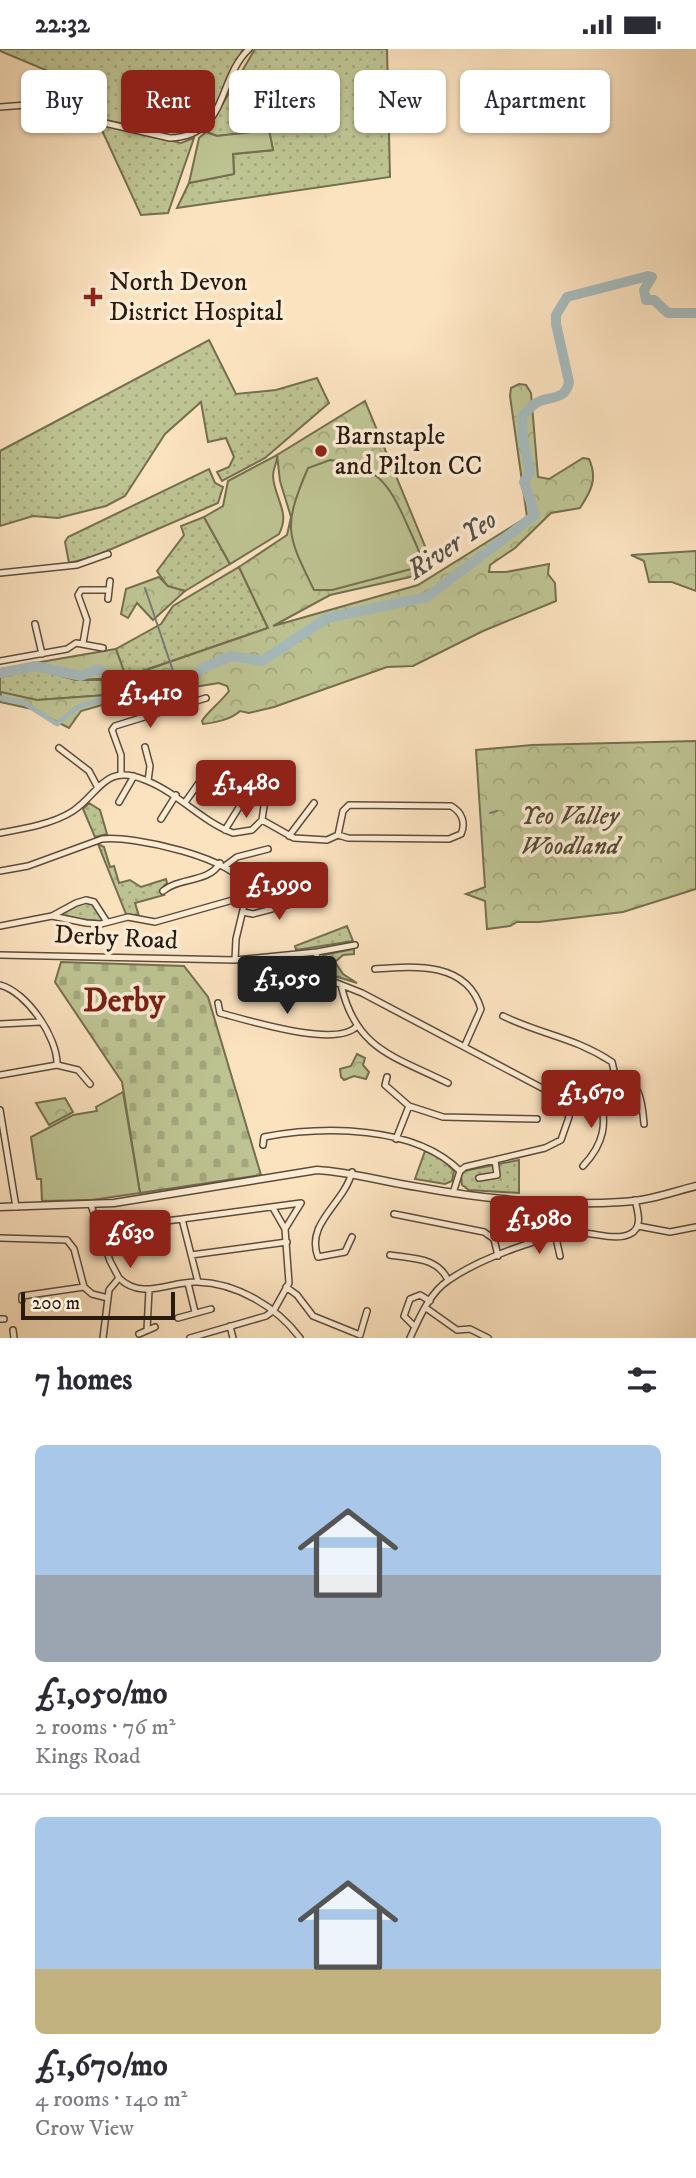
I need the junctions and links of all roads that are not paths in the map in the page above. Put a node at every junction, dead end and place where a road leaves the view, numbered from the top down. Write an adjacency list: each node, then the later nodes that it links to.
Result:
1 (249, 49): 2 (street)
2 (0, 107)
3 (108, 554): 4 (street)
4 (0, 573)
5 (110, 581): 6 (street)
6 (109, 590): 7 (street); 9 (street)
7 (108, 599)
8 (35, 624): 11 (street)
9 (83, 642): 10 (street); 11 (street)
10 (103, 648)
11 (42, 654): 12 (street)
12 (0, 661)
13 (206, 698): 17 (street)
14 (145, 747): 19 (street)
15 (60, 748): 20 (street)
16 (208, 770): 24 (street)
17 (121, 774): 18 (street); 20 (street)
18 (134, 776): 19 (street); 25 (street)
19 (148, 781): 22 (street)
20 (97, 786): 30 (street)
21 (275, 787): 28 (street)
22 (176, 795): 24 (street); 27 (street)
23 (246, 796): 29 (street)
24 (186, 801): 29 (street)
25 (119, 802)
26 (314, 803): 32 (street)
27 (161, 819)
28 (262, 820): 29 (street); 32 (street)
29 (225, 830)
30 (0, 833)
31 (338, 835): 31 (street); 32 (street)
32 (289, 836)
33 (268, 849): 34 (street)
34 (223, 865): 35 (street); 36 (street); 37 (street)
35 (0, 871)
36 (163, 891)
37 (247, 896): 39 (street); 41 (street)
38 (314, 898): 39 (street)
39 (243, 912): 47 (street)
40 (52, 916): 41 (street); 41 (street); 42 (street)
41 (107, 922)
42 (0, 926)
43 (355, 944): 44 (street, Derby Road)
44 (317, 952): 46 (street, Derby Road); 49 (street)
45 (0, 955): 47 (street, Derby Road)
46 (263, 959): 47 (street, Derby Road); 49 (street)
47 (235, 960)
48 (374, 969): 57 (street)
49 (315, 974): 51 (street)
50 (0, 985): 54 (street)
51 (341, 985): 56 (street); 57 (street)
52 (218, 1003): 56 (street)
53 (503, 1016): 60 (street)
54 (40, 1022): 55 (street); 58 (street)
55 (0, 1024)
56 (356, 1027): 62 (street)
57 (465, 1045): 66 (street)
58 (57, 1065): 59 (street); 63 (street)
59 (0, 1075)
60 (615, 1075): 64 (street); 69 (street)
61 (387, 1077): 65 (street)
62 (449, 1083)
63 (90, 1084)
64 (599, 1095): 66 (street); 73 (street)
65 (409, 1106): 68 (street); 70 (street)
66 (568, 1108): 72 (street)
67 (0, 1110): 82 (street)
68 (537, 1119)
69 (644, 1123)
70 (396, 1139): 71 (street); 74 (street)
71 (263, 1145)
72 (495, 1160): 74 (street); 76 (street)
73 (583, 1166)
74 (460, 1171): 78 (street)
75 (352, 1173): 78 (street); 80 (street); 90 (street)
76 (479, 1178)
77 (696, 1186): 79 (street)
78 (453, 1193): 79 (street)
79 (635, 1201): 87 (street)
80 (90, 1205): 82 (street); 98 (street)
81 (0, 1207): 82 (street)
82 (16, 1207)
83 (272, 1208): 85 (street); 89 (street); 89 (street)
84 (394, 1214): 96 (street)
85 (182, 1219): 86 (street); 94 (street)
86 (166, 1221)
87 (638, 1226): 88 (street); 92 (street)
88 (696, 1227)
89 (285, 1229): 93 (street)
90 (352, 1237)
91 (0, 1238): 102 (street)
92 (556, 1238): 96 (street); 97 (street)
93 (287, 1242): 94 (street); 103 (street)
94 (191, 1255): 100 (street)
95 (390, 1255): 99 (street)
96 (498, 1256): 99 (street)
97 (561, 1256)
98 (119, 1278): 104 (street); 106 (street)
99 (448, 1280): 107 (street)
100 (198, 1282): 101 (street); 110 (street)
101 (188, 1283): 104 (street); 112 (street)
102 (84, 1287): 105 (street); 106 (street)
103 (286, 1287): 110 (street); 111 (street)
104 (149, 1290): 118 (street)
105 (22, 1296)
106 (108, 1298): 121 (street)
107 (430, 1301): 108 (street); 116 (street)
108 (426, 1308): 116 (street); 126 (street)
109 (211, 1309): 112 (street)
110 (274, 1310): 114 (street); 124 (street)
111 (367, 1311)
112 (195, 1312): 113 (street)
113 (178, 1318)
114 (230, 1326): 122 (street); 123 (street)
115 (155, 1327): 118 (street)
116 (415, 1327): 125 (street)
117 (13, 1329): 120 (street)
118 (147, 1330): 119 (street)
119 (139, 1334)
120 (14, 1338)
121 (103, 1338)
122 (190, 1338)
123 (233, 1338)
124 (300, 1338)
125 (410, 1338)
126 (488, 1338)

